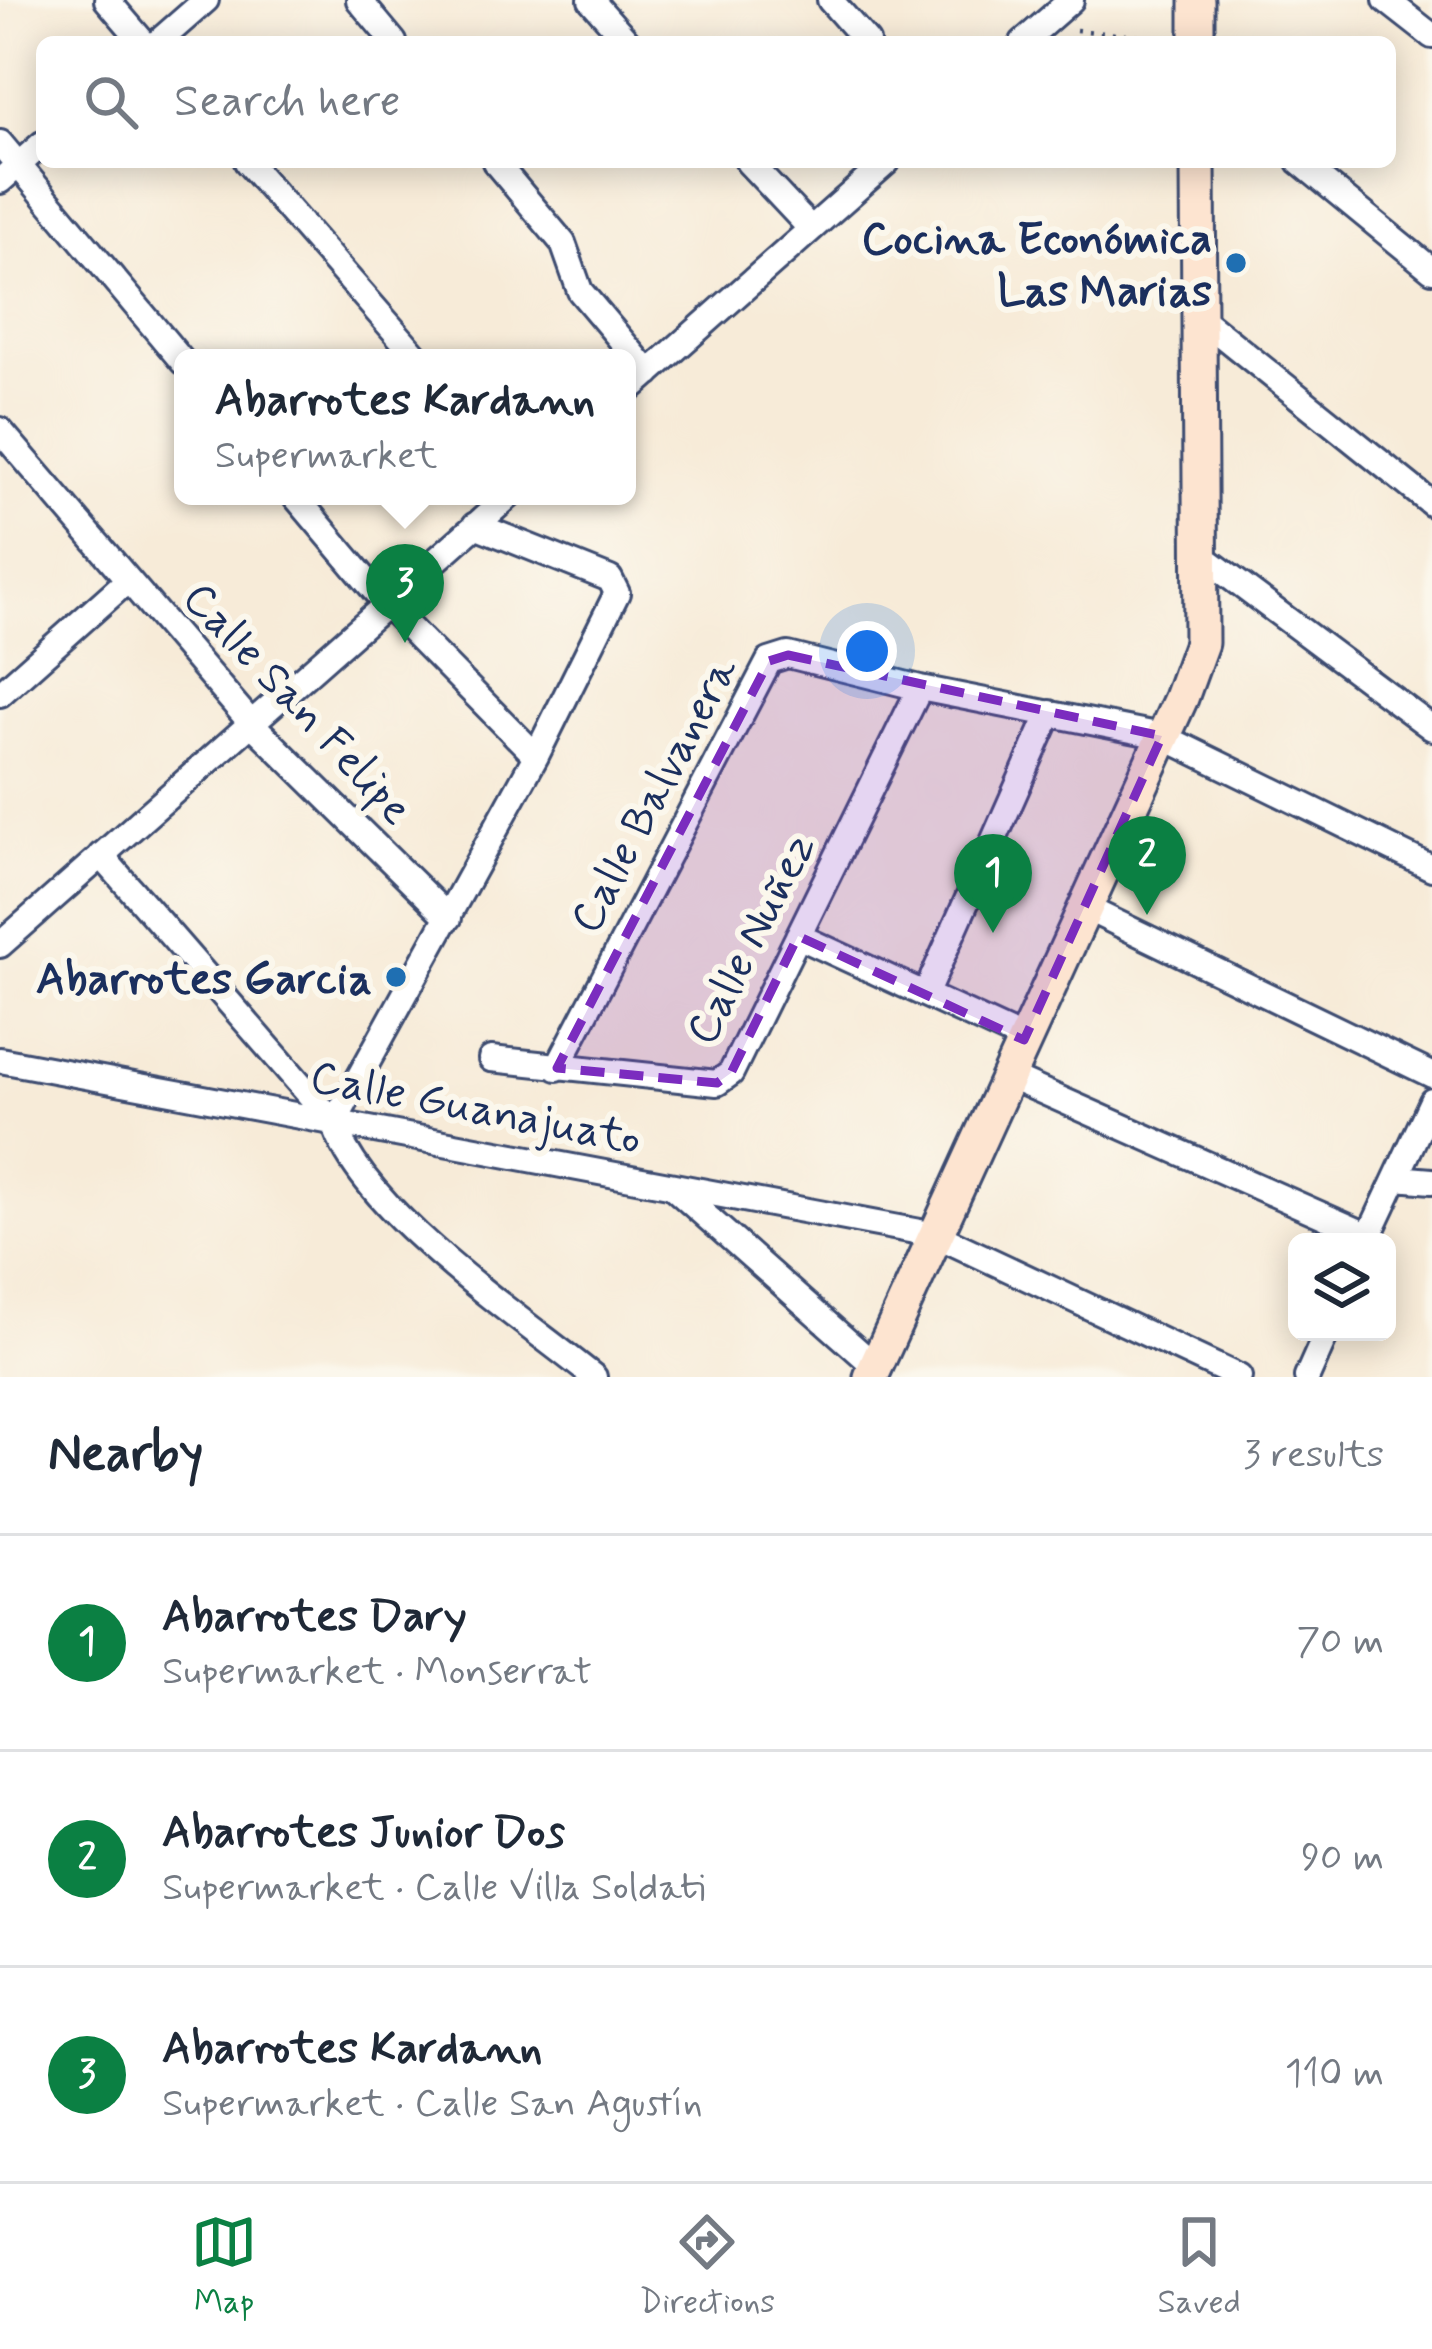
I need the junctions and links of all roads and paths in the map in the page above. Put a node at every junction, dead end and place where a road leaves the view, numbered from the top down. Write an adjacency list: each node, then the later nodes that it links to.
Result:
1 (106, 0): 10 (street)
2 (206, 0): 11 (street)
3 (359, 0): 12 (street)
4 (591, 0): 13 (street)
5 (830, 0): 14 (street)
6 (1197, 0): 16 (street)
7 (1386, 0): 17 (street)
8 (1064, 2): 9 (street)
9 (1032, 34): 15 (path)
10 (138, 36)
11 (165, 36)
12 (389, 36)
13 (623, 36)
14 (862, 36)
15 (1075, 36)
16 (1186, 36)
17 (1432, 36)
18 (0, 143): 26 (street)
19 (36, 149): 26 (street)
20 (253, 168): 30 (street)
21 (500, 168): 31 (street)
22 (754, 168): 27 (street)
23 (880, 168): 27 (street)
24 (1198, 168): 29 (street)
25 (1307, 168): 28 (street)
26 (9, 173): 32 (street)
27 (811, 229): 34 (street)
28 (1432, 270)
29 (1198, 316): 37 (street); 41 (street)
30 (410, 349)
31 (629, 349)
32 (174, 352)
33 (636, 358): 34 (street)
34 (649, 373): 35 (street)
35 (636, 384)
36 (0, 430): 42 (street, Calle San Felipe)
37 (1432, 504)
38 (303, 505): 43 (street)
39 (498, 505): 40 (street)
40 (475, 525): 43 (street); 50 (street)
41 (1198, 553): 48 (street); 49 (street)
42 (128, 580): 45 (street); 47 (street, Calle San Felipe)
43 (386, 604): 47 (street); 50 (street)
44 (920, 688): 46 (street, Calle Balvanera); 55 (street, Calle Nuñez); 61 (street, Calle Balvanera)
45 (0, 694)
46 (1050, 712): 49 (street, Calle Balvanera); 57 (street)
47 (251, 723): 51 (street); 54 (street, Calle San Felipe)
48 (1432, 728)
49 (1162, 736): 52 (street, Calle Balvanera); 53 (street)
50 (536, 756): 54 (street)
51 (101, 856): 56 (street); 65 (street)
52 (1432, 868)
53 (1084, 907): 58 (street); 62 (street)
54 (449, 917): 65 (street)
55 (798, 936): 57 (street); 61 (street, Calle Nuñez)
56 (0, 944)
57 (926, 994): 58 (street)
58 (1024, 1040): 63 (street)
59 (491, 1059): 61 (street, Calle Nuñez)
60 (0, 1060): 65 (street, Calle Guanajuato)
61 (557, 1068)
62 (1432, 1075)
63 (1008, 1076): 69 (street); 71 (street)
64 (1432, 1102): 66 (street)
65 (334, 1123): 68 (street, Calle Guanajuato); 74 (street)
66 (1396, 1178): 67 (street); 70 (street)
67 (1432, 1181)
68 (672, 1186): 71 (street, Calle Guanajuato); 73 (street)
69 (1354, 1233)
70 (1370, 1233)
71 (936, 1235): 73 (street); 75 (street, Calle Guanajuato)
72 (1323, 1341): 76 (street)
73 (874, 1372)
74 (594, 1377)
75 (1239, 1377)
76 (1307, 1377)

